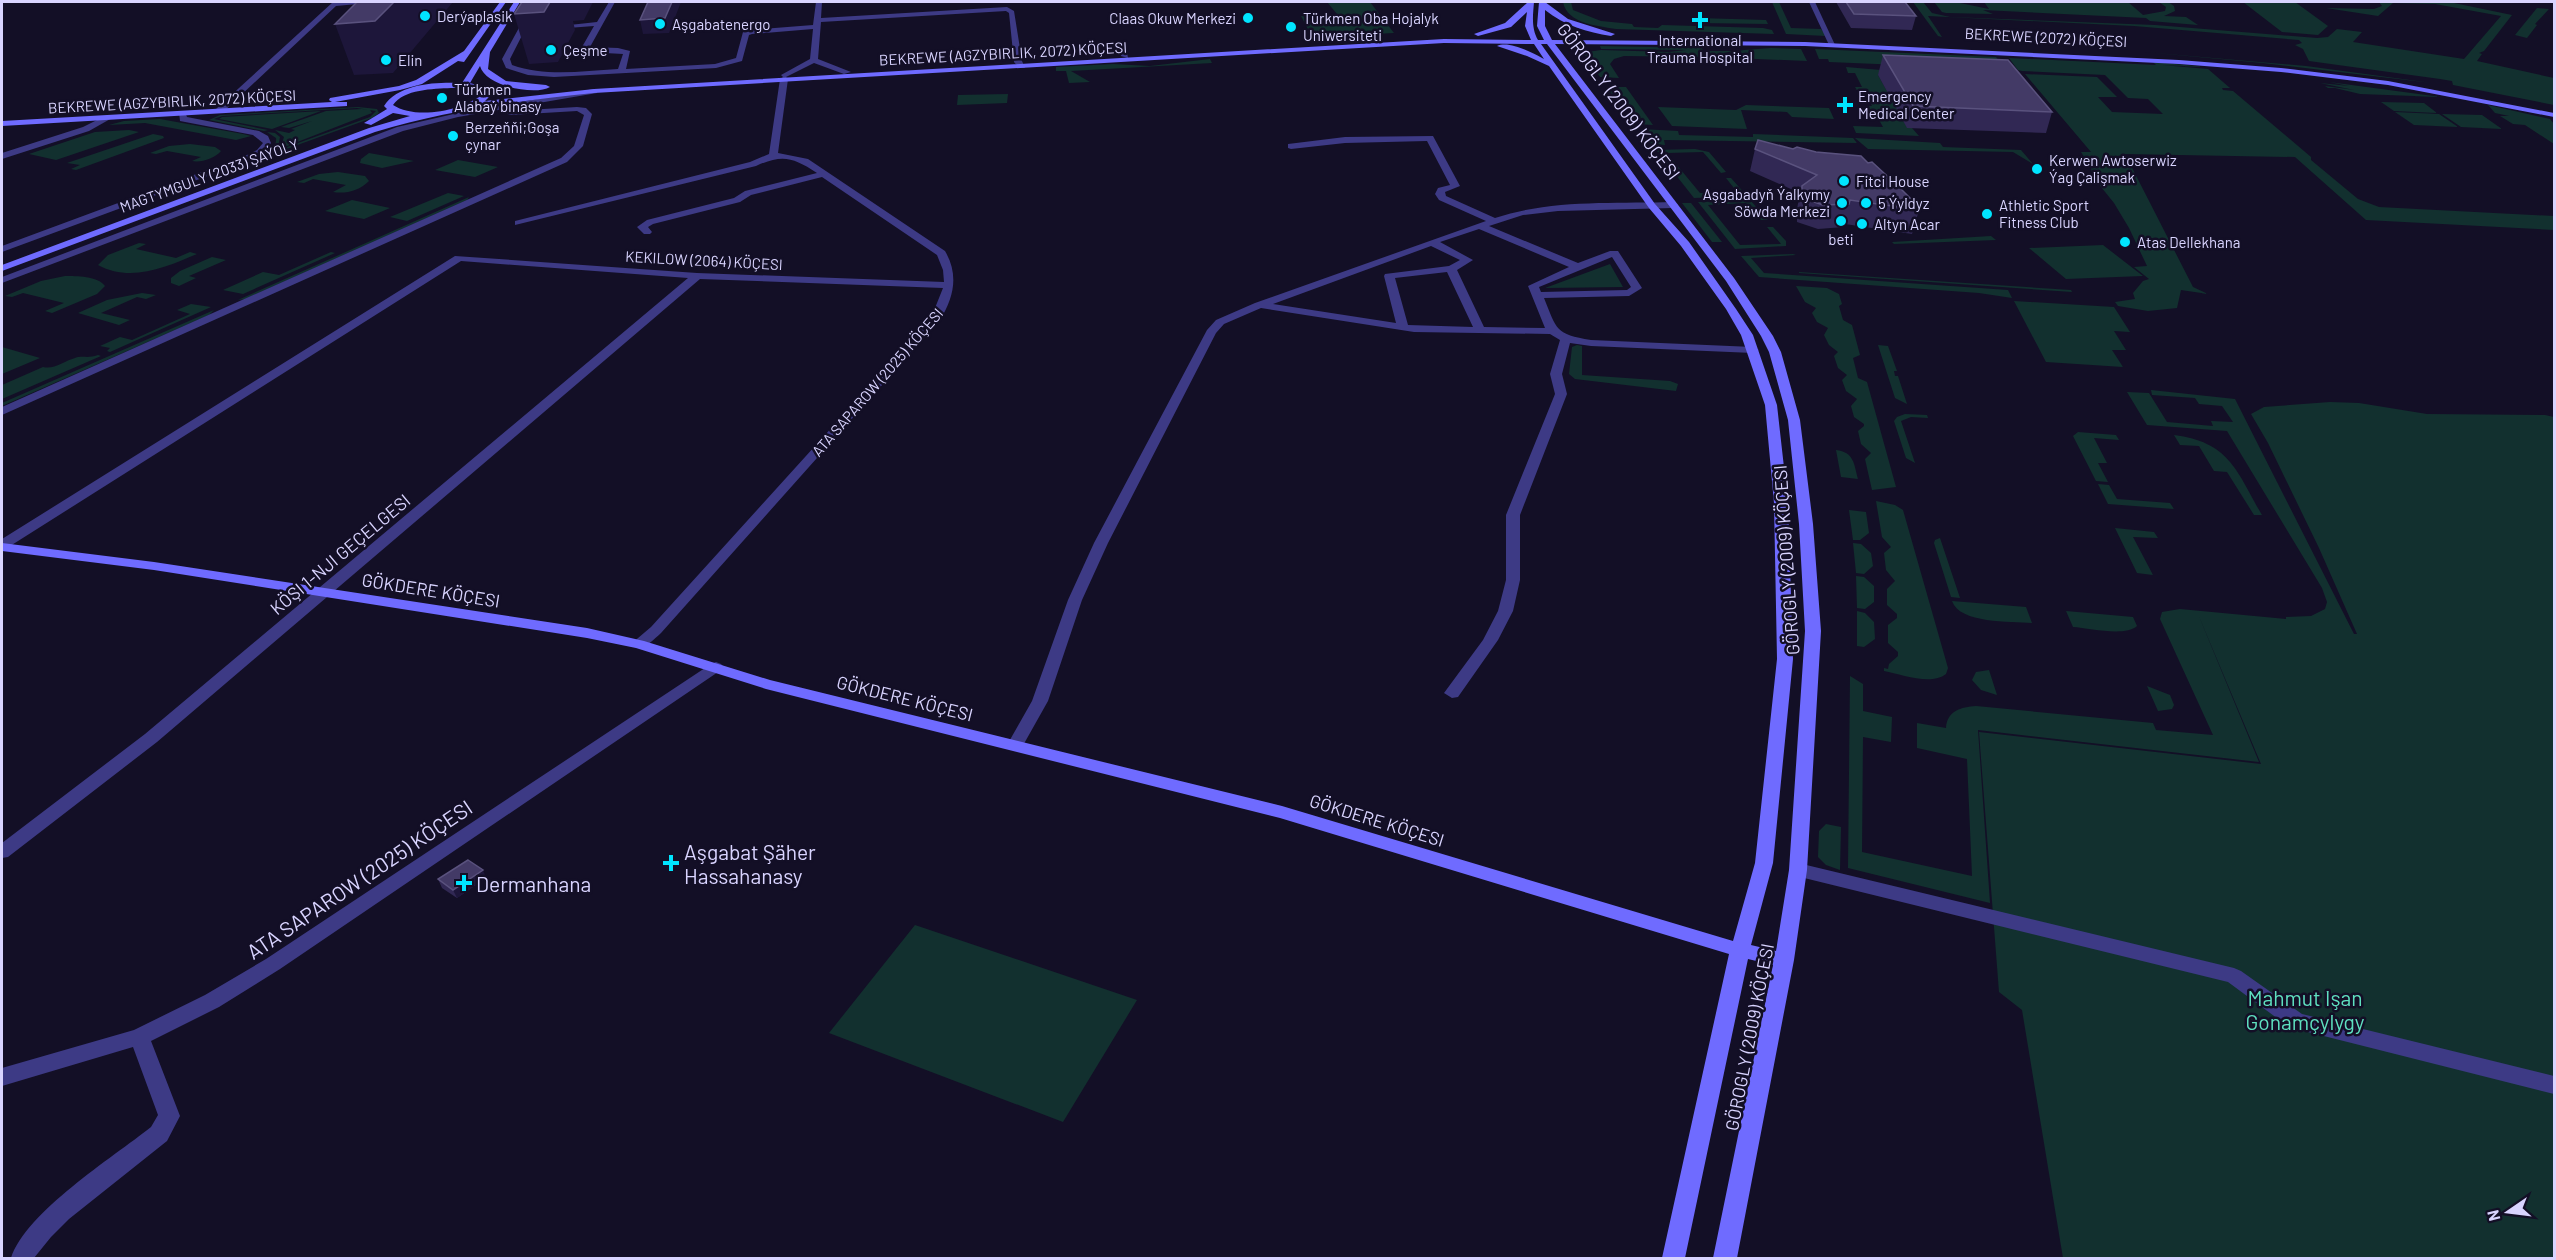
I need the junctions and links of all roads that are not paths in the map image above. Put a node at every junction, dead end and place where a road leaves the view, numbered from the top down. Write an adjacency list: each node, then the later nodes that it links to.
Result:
1 (376, 2): 8 (street)
2 (503, 2): 23 (main road)
3 (517, 2): 22 (main road)
4 (536, 2): 15 (street)
5 (612, 2): 12 (street)
6 (819, 2): 11 (street)
7 (1812, 2): 20 (street)
8 (335, 3): 43 (street)
9 (1531, 3): 16 (main road, GÖROGLY (2009) KÖÇESI); 18 (main road)
10 (1542, 3): 17 (main road, GÖROGLY (2009) KÖÇESI); 19 (main road)
11 (817, 23): 25 (street); 26 (street); 29 (street)
12 (599, 24): 13 (street); 29 (street)
13 (544, 27)
14 (533, 28): 15 (street)
15 (522, 29): 29 (street)
16 (1533, 38): 17 (main road, BEKREWE (2072) KÖÇESI); 18 (main road, BEKREWE (AGZYBIRLIK, 2072) KÖÇESI); 28 (main road, GÖROGLY (2009) KÖÇESI)
17 (1546, 38): 19 (main road, BEKREWE (2072) KÖÇESI); 28 (main road, GÖROGLY (2009) KÖÇESI)
18 (1443, 39): 24 (main road, BEKREWE (AGZYBIRLIK, 2072) KÖÇESI); 26 (main road, BEKREWE (AGZYBIRLIK, 2072) KÖÇESI); 28 (main road)
19 (1656, 40): 20 (main road, BEKREWE (2072) KÖÇESI); 28 (main road)
20 (1833, 43): 45 (main road, BEKREWE (2072) KÖÇESI)
21 (1122, 47): 24 (street)
22 (486, 51): 33 (main road); 35 (main road)
23 (467, 52): 27 (main road); 41 (main road)
24 (1125, 56): 26 (main road, BEKREWE (AGZYBIRLIK, 2072) KÖÇESI)
25 (814, 60): 30 (street); 32 (street, BEKREWE (AGZYBIRLIK, 2072) KÖÇESI)
26 (1020, 64): 30 (main road, BEKREWE (AGZYBIRLIK, 2072) KÖÇESI); 32 (main road, BEKREWE (AGZYBIRLIK, 2072) KÖÇESI)
27 (455, 69)
28 (1564, 70): 58 (main road, GÖROGLY (2009) KÖÇESI); 59 (main road, GÖROGLY (2009) KÖÇESI)
29 (621, 71)
30 (847, 72): 32 (main road, BEKREWE (AGZYBIRLIK, 2072) KÖÇESI)
31 (449, 77): 34 (main road)
32 (784, 77): 35 (main road, BEKREWE (AGZYBIRLIK, 2072) KÖÇESI); 51 (street)
33 (465, 85): 34 (main road, BEKREWE (AGZYBIRLIK, 2072) KÖÇESI); 36 (main road, BEKREWE (AGZYBIRLIK, 2072) KÖÇESI)
34 (424, 88): 37 (main road)
35 (594, 89): 36 (main road, BEKREWE (AGZYBIRLIK, 2072) KÖÇESI); 40 (main road, BEKREWE (AGZYBIRLIK, 2072) KÖÇESI); 57 (street)
36 (487, 91): 40 (main road)
37 (399, 96): 38 (main road); 42 (main road, MAGTYMGULY (2033) ŞAÝOLY)
38 (344, 104): 39 (main road); 41 (main road, BEKREWE (AGZYBIRLIK, 2072) KÖÇESI)
39 (366, 104)
40 (474, 105): 47 (main road, BEKREWE (AGZYBIRLIK, 2072) KÖÇESI)
41 (290, 107): 43 (main road, BEKREWE (AGZYBIRLIK, 2072) KÖÇESI)
42 (387, 107): 47 (main road); 55 (main road, MAGTYMGULY (2033) ŞAÝOLY)
43 (219, 111): 46 (main road, BEKREWE (AGZYBIRLIK, 2072) KÖÇESI)
44 (510, 113): 84 (street)
45 (2554, 113)
46 (182, 114): 48 (main road, BEKREWE (AGZYBIRLIK, 2072) KÖÇESI); 53 (street)
47 (428, 114): 56 (main road, MAGTYMGULY (2033) ŞAÝOLY)
48 (108, 118): 49 (main road, BEKREWE (AGZYBIRLIK, 2072) KÖÇESI); 52 (street)
49 (2, 124)
50 (1291, 146): 64 (street)
51 (773, 154): 54 (street, ATA SAPAROW (2025) KÖÇESI); 65 (street)
52 (2, 156)
53 (209, 173): 55 (street); 60 (street)
54 (823, 174): 67 (street); 76 (street, ATA SAPAROW (2025) KÖÇESI)
55 (226, 176): 61 (main road, MAGTYMGULY (2033) ŞAÝOLY)
56 (241, 179): 57 (street); 62 (main road, MAGTYMGULY (2033) ŞAÝOLY)
57 (258, 182): 63 (street)
58 (1673, 205): 59 (street); 92 (main road, GÖROGLY (2009) KÖÇESI)
59 (1652, 206): 64 (street); 83 (main road, GÖROGLY (2009) KÖÇESI)
60 (115, 207): 61 (street); 69 (street)
61 (132, 212): 70 (main road, MAGTYMGULY (2033) ŞAÝOLY)
62 (145, 214): 63 (street); 72 (main road, MAGTYMGULY (2033) ŞAÝOLY)
63 (162, 219): 75 (street)
64 (1494, 221): 66 (street)
65 (518, 223)
66 (1480, 226): 68 (street); 71 (street)
67 (647, 232)
68 (1431, 242): 73 (street); 78 (street)
69 (2, 249)
70 (2, 260)
71 (1578, 267): 77 (street); 77 (street)
72 (2, 268)
73 (1450, 269): 79 (street); 80 (street)
74 (697, 276): 76 (street, KEKILOW (2064) KÖÇESI); 85 (street, KEKILOW (2064) KÖÇESI); 86 (street, KÖŞI 1-NJI GEÇELGESI)
75 (2, 280)
76 (948, 285): 87 (street, ATA SAPAROW (2025) KÖÇESI)
77 (1537, 295): 81 (street)
78 (1259, 305): 79 (street); 90 (street)
79 (1403, 327): 80 (street)
80 (1480, 330): 81 (street)
81 (1552, 331): 82 (street)
82 (1566, 339): 83 (street); 89 (street)
83 (1753, 351): 93 (main road, GÖROGLY (2009) KÖÇESI)
84 (2, 411)
85 (2, 546): 86 (main road, GÖKDERE KÖÇESI)
86 (324, 593): 87 (main road, GÖKDERE KÖÇESI); 91 (street, KÖŞI 1-NJI GEÇELGESI)
87 (639, 644): 88 (main road, GÖKDERE KÖÇESI)
88 (716, 667): 90 (main road, GÖKDERE KÖÇESI); 95 (street, ATA SAPAROW (2025) KÖÇESI)
89 (1452, 693)
90 (1015, 745): 93 (main road, GÖKDERE KÖÇESI)
91 (2, 852)
92 (1798, 870): 94 (main road, GÖROGLY (2009) KÖÇESI); 97 (street)
93 (1740, 950): 94 (main road, GÖKDERE KÖÇESI); 99 (main road, GÖROGLY (2009) KÖÇESI)
94 (1784, 960): 100 (main road, GÖROGLY (2009) KÖÇESI)
95 (139, 1037): 96 (street, ATA SAPAROW (2025) KÖÇESI); 98 (street)
96 (2, 1077)
97 (2554, 1085)
98 (22, 1258)
99 (1673, 1258)
100 (1725, 1258)

